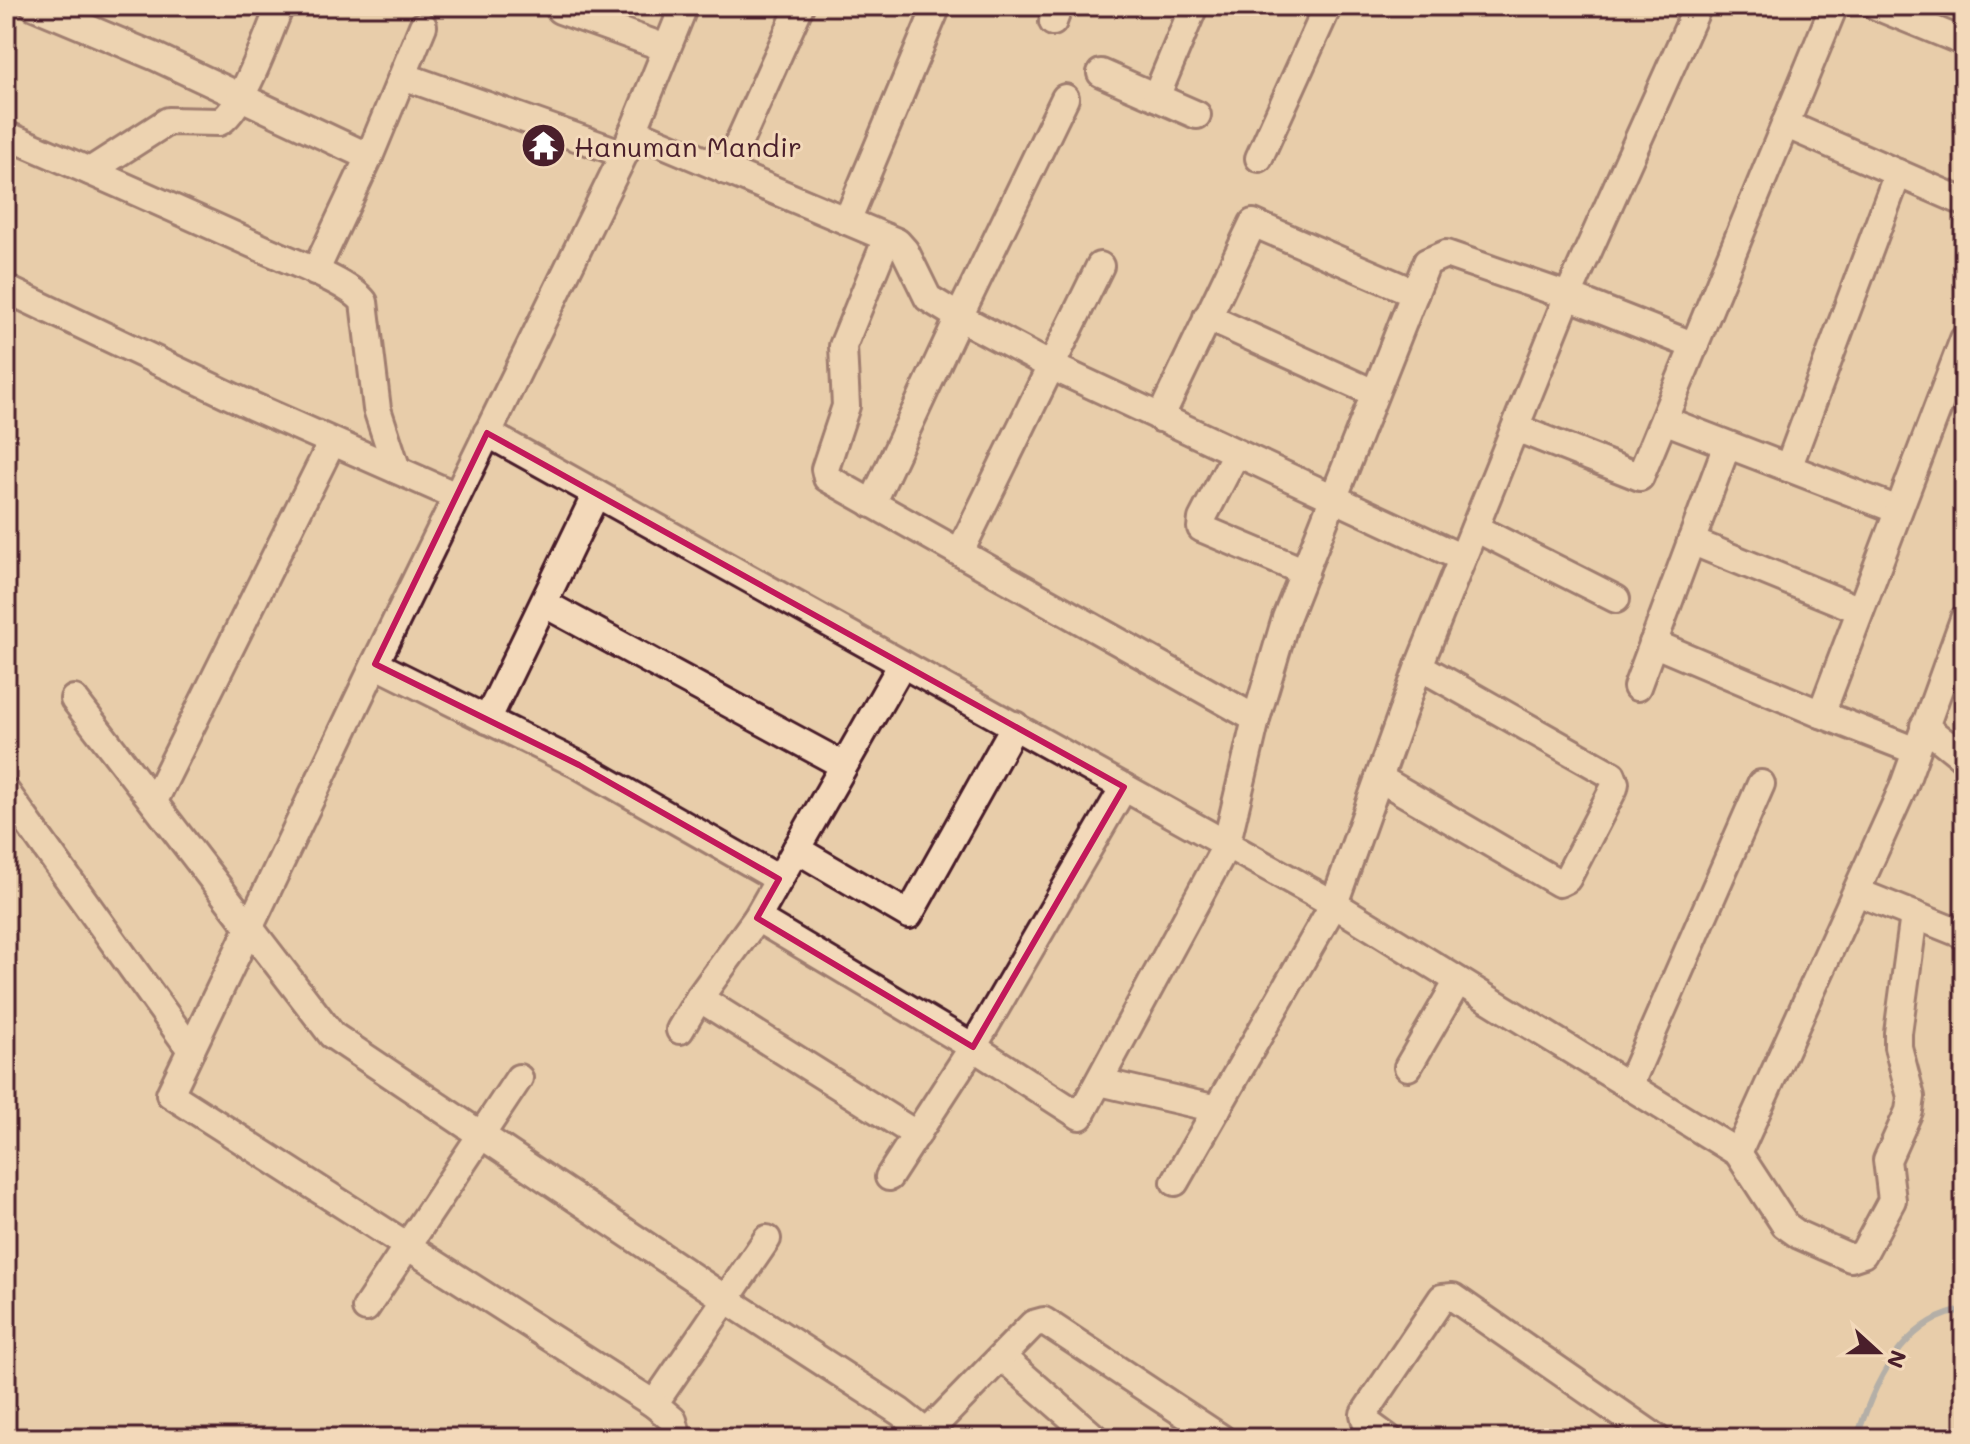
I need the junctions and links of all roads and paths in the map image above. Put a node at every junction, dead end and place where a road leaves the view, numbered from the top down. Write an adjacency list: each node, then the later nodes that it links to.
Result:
1 (34, 6): 18 (street)
2 (280, 6): 18 (street)
3 (684, 6): 14 (street)
4 (800, 6): 27 (street)
5 (937, 6): 30 (street)
6 (1194, 6): 17 (street)
7 (1328, 6): 25 (street)
8 (1698, 6): 36 (street)
9 (1834, 6): 21 (street)
10 (1876, 6): 13 (street)
11 (560, 10): 14 (street)
12 (423, 26): 16 (street)
13 (1964, 42)
14 (666, 48): 23 (street)
15 (1101, 73): 17 (street)
16 (403, 76): 23 (street); 24 (street)
17 (1156, 97): 20 (street)
18 (241, 98): 24 (street); 26 (street)
19 (1065, 98): 37 (street)
20 (1197, 115)
21 (1785, 124): 28 (street); 40 (street)
22 (6, 135): 26 (street)
23 (628, 143): 27 (street); 46 (street)
24 (369, 157): 33 (street)
25 (1259, 158)
26 (90, 171): 33 (street)
27 (726, 171): 30 (street)
28 (1898, 173): 29 (street); 50 (street)
29 (1964, 202)
30 (847, 221): 31 (street)
31 (887, 238): 37 (street); 55 (street)
32 (1100, 266): 41 (street)
33 (315, 272): 51 (street)
34 (6, 289): 47 (street)
35 (1415, 293): 36 (street); 38 (street); 42 (street)
36 (1568, 296): 40 (street); 45 (street)
37 (959, 317): 41 (street); 55 (street)
38 (1207, 317): 42 (street); 43 (street)
39 (1964, 339): 56 (street)
40 (1695, 346): 44 (street)
41 (1051, 366): 43 (street); 59 (street)
42 (1374, 393): 54 (street)
43 (1160, 418): 49 (street)
44 (1664, 420): 45 (street); 48 (street)
45 (1516, 428): 57 (street)
46 (487, 433): 52 (street); 53 (street)
47 (332, 442): 51 (street); 83 (street)
48 (1727, 445): 50 (street); 58 (street)
49 (1236, 453): 54 (street); 61 (street)
50 (1788, 468): 56 (street)
51 (397, 470): 53 (street)
52 (596, 494): 63 (street); 68 (street)
53 (456, 496): 67 (street)
54 (1334, 498): 60 (street); 61 (street)
55 (872, 504): 59 (street)
56 (1898, 510): 64 (street)
57 (1475, 528): 60 (street); 62 (street)
58 (1691, 541): 64 (street); 66 (street)
59 (960, 552): 73 (street)
60 (1462, 558): 69 (street)
61 (1305, 572): 73 (street)
62 (1616, 599)
63 (545, 604): 74 (street); 78 (street)
64 (1860, 610): 72 (street)
65 (1964, 619): 76 (street)
66 (1653, 643): 70 (street); 72 (street)
67 (375, 664): 74 (street); 91 (street)
68 (902, 664): 75 (street); 78 (street)
69 (1419, 666): 79 (street); 79 (street)
70 (1637, 687)
71 (74, 699): 83 (street)
72 (1821, 714): 76 (street)
73 (1256, 719): 84 (street)
74 (487, 720): 86 (street)
75 (1015, 725): 81 (street); 85 (street)
76 (1920, 739): 77 (street); 87 (street)
77 (1964, 758)
78 (843, 765): 85 (street)
79 (1379, 778): 88 (street)
80 (1761, 784): 101 (street)
81 (1124, 787): 84 (street); 96 (street)
82 (6, 792): 97 (street)
83 (154, 801): 91 (street)
84 (1226, 846): 88 (street); 100 (street)
85 (796, 849): 86 (street)
86 (779, 879): 90 (street)
87 (1857, 892): 89 (street); 105 (street)
88 (1334, 904): 93 (street); 102 (street)
89 (1914, 915): 92 (street); 105 (street)
90 (757, 918): 94 (street); 96 (street)
91 (249, 927): 97 (street); 104 (street)
92 (1964, 935)
93 (1458, 981): 98 (street); 101 (street)
94 (699, 998): 95 (street); 103 (street)
95 (680, 1030)
96 (973, 1047): 100 (street); 103 (street)
97 (191, 1050): 109 (street)
98 (1408, 1067)
99 (519, 1078): 104 (street)
100 (1100, 1082): 102 (street)
101 (1629, 1086): 105 (street)
102 (1217, 1109): 107 (street)
103 (917, 1135): 106 (street)
104 (481, 1137): 109 (street); 110 (street)
105 (1738, 1153)
106 (889, 1177)
107 (1175, 1182)
108 (767, 1239): 110 (street)
109 (409, 1245): 111 (street); 113 (street)
110 (727, 1300): 113 (street); 114 (street)
111 (366, 1308)
112 (1002, 1357): 114 (street); 116 (street); 117 (street)
113 (654, 1404): 115 (street)
114 (927, 1436)
115 (678, 1438)
116 (1095, 1438)
117 (1221, 1438)
118 (1388, 1438): 119 (street)
119 (1656, 1438)

